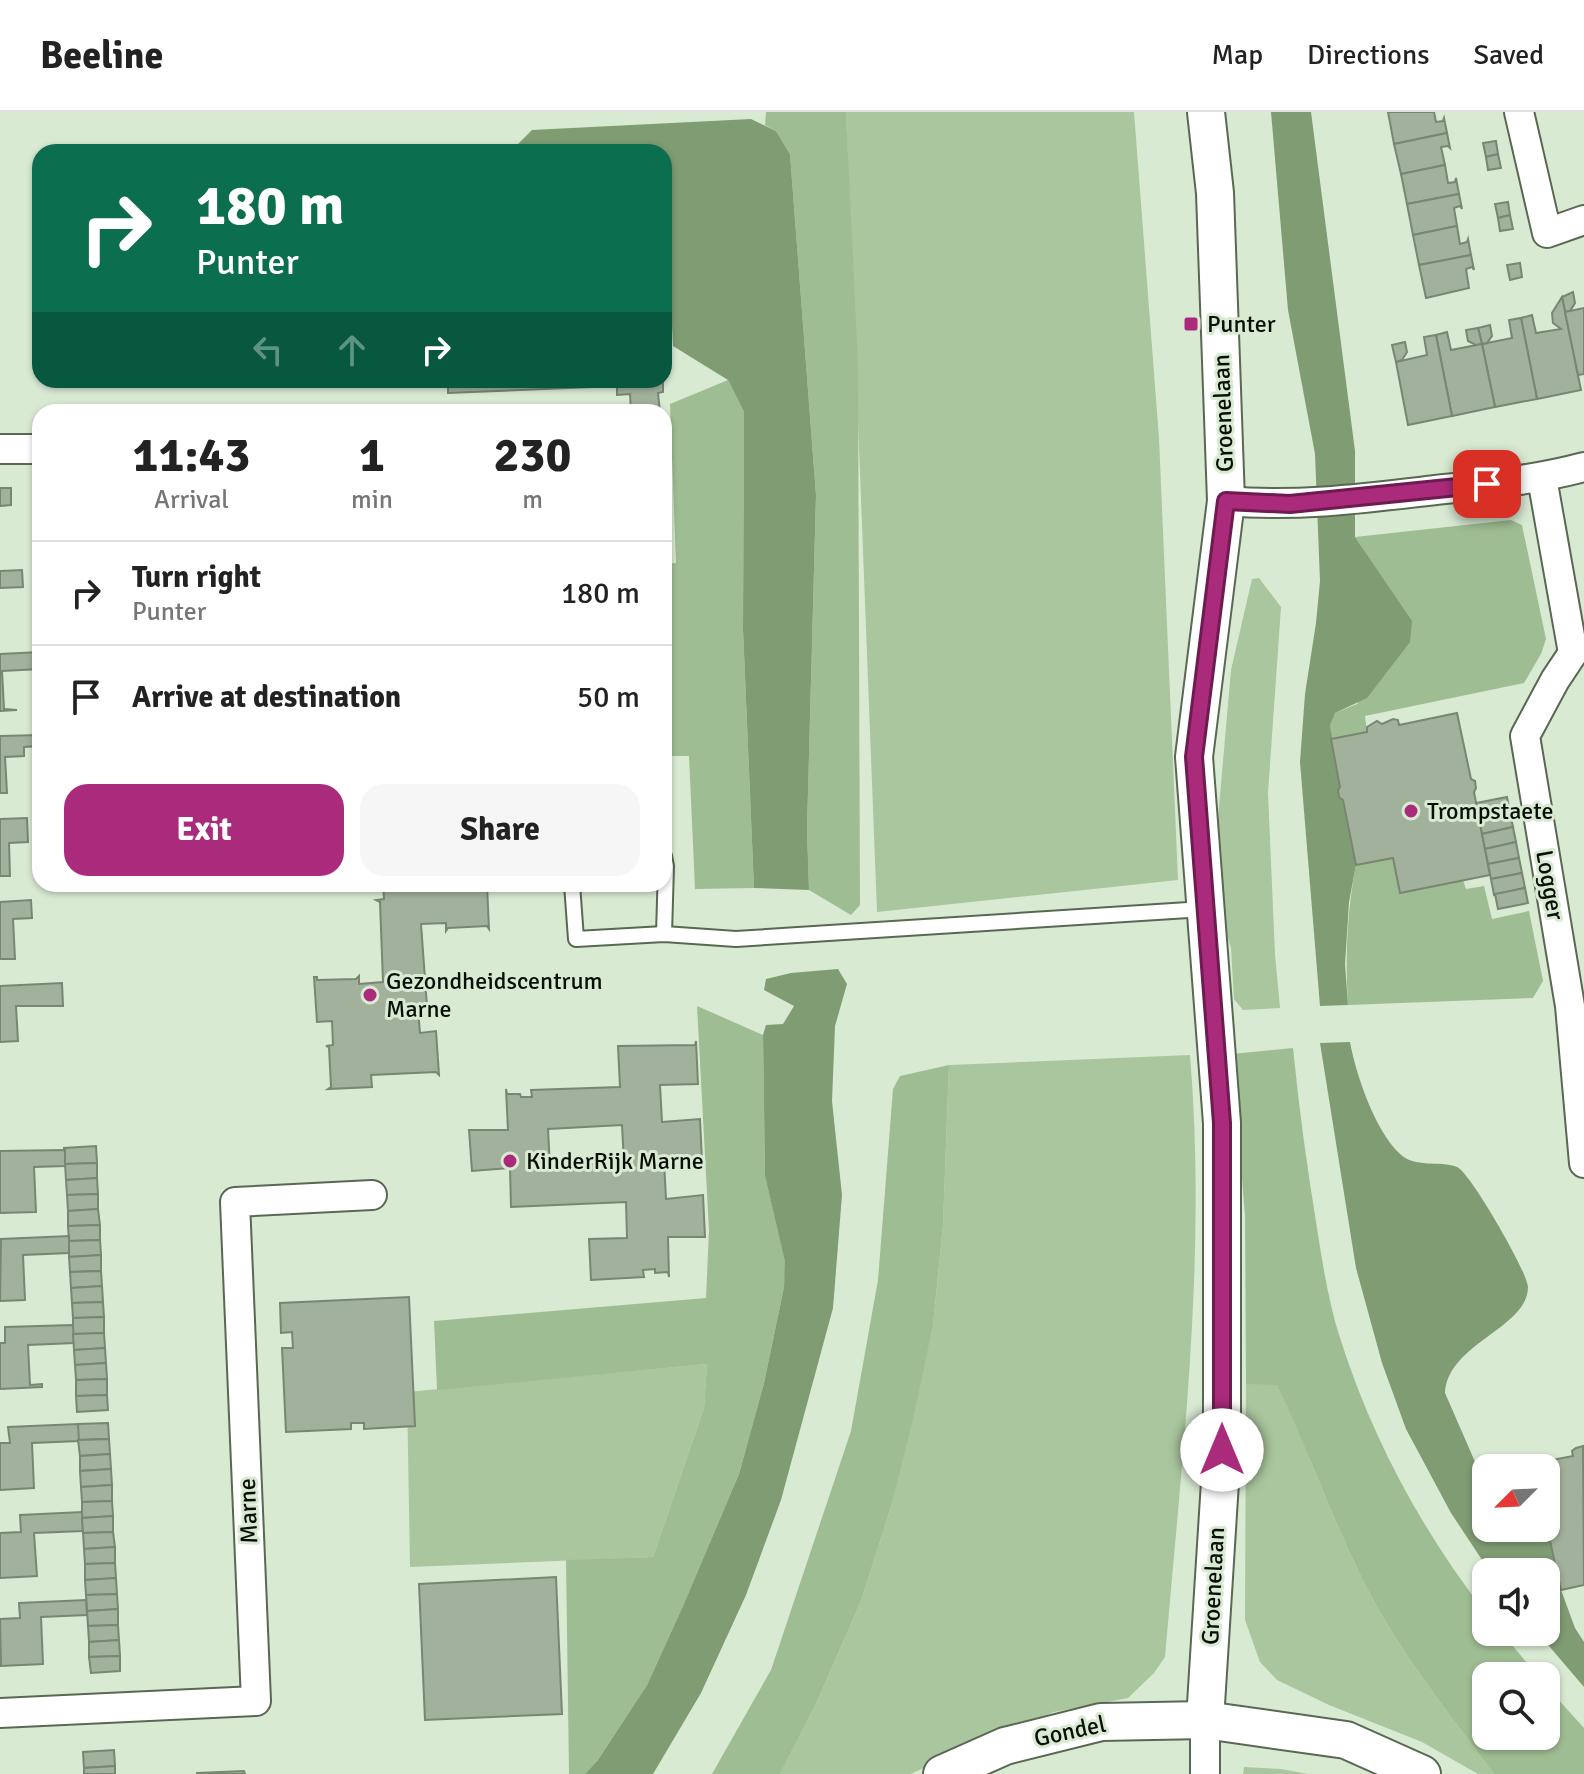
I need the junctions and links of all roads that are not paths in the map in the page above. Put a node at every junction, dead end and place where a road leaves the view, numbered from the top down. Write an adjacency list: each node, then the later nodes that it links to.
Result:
1 (1206, 112): 8 (street, Groenelaan)
2 (1519, 112): 3 (street)
3 (1584, 220)
4 (0, 449): 5 (street)
5 (32, 449)
6 (1584, 467): 7 (street)
7 (1542, 478): 8 (street); 13 (street, Logger)
8 (1226, 501): 11 (street, Groenelaan)
9 (573, 892): 12 (lane)
10 (665, 892): 12 (lane)
11 (1204, 909): 12 (lane); 16 (street, Groenelaan)
12 (664, 934)
13 (1584, 1163)
14 (372, 1195): 15 (street, Marne)
15 (0, 1713)
16 (1205, 1720): 17 (street, Gondel); 18 (street); 19 (street, Gondel)
17 (942, 1774)
18 (1205, 1774)
19 (1422, 1774)

